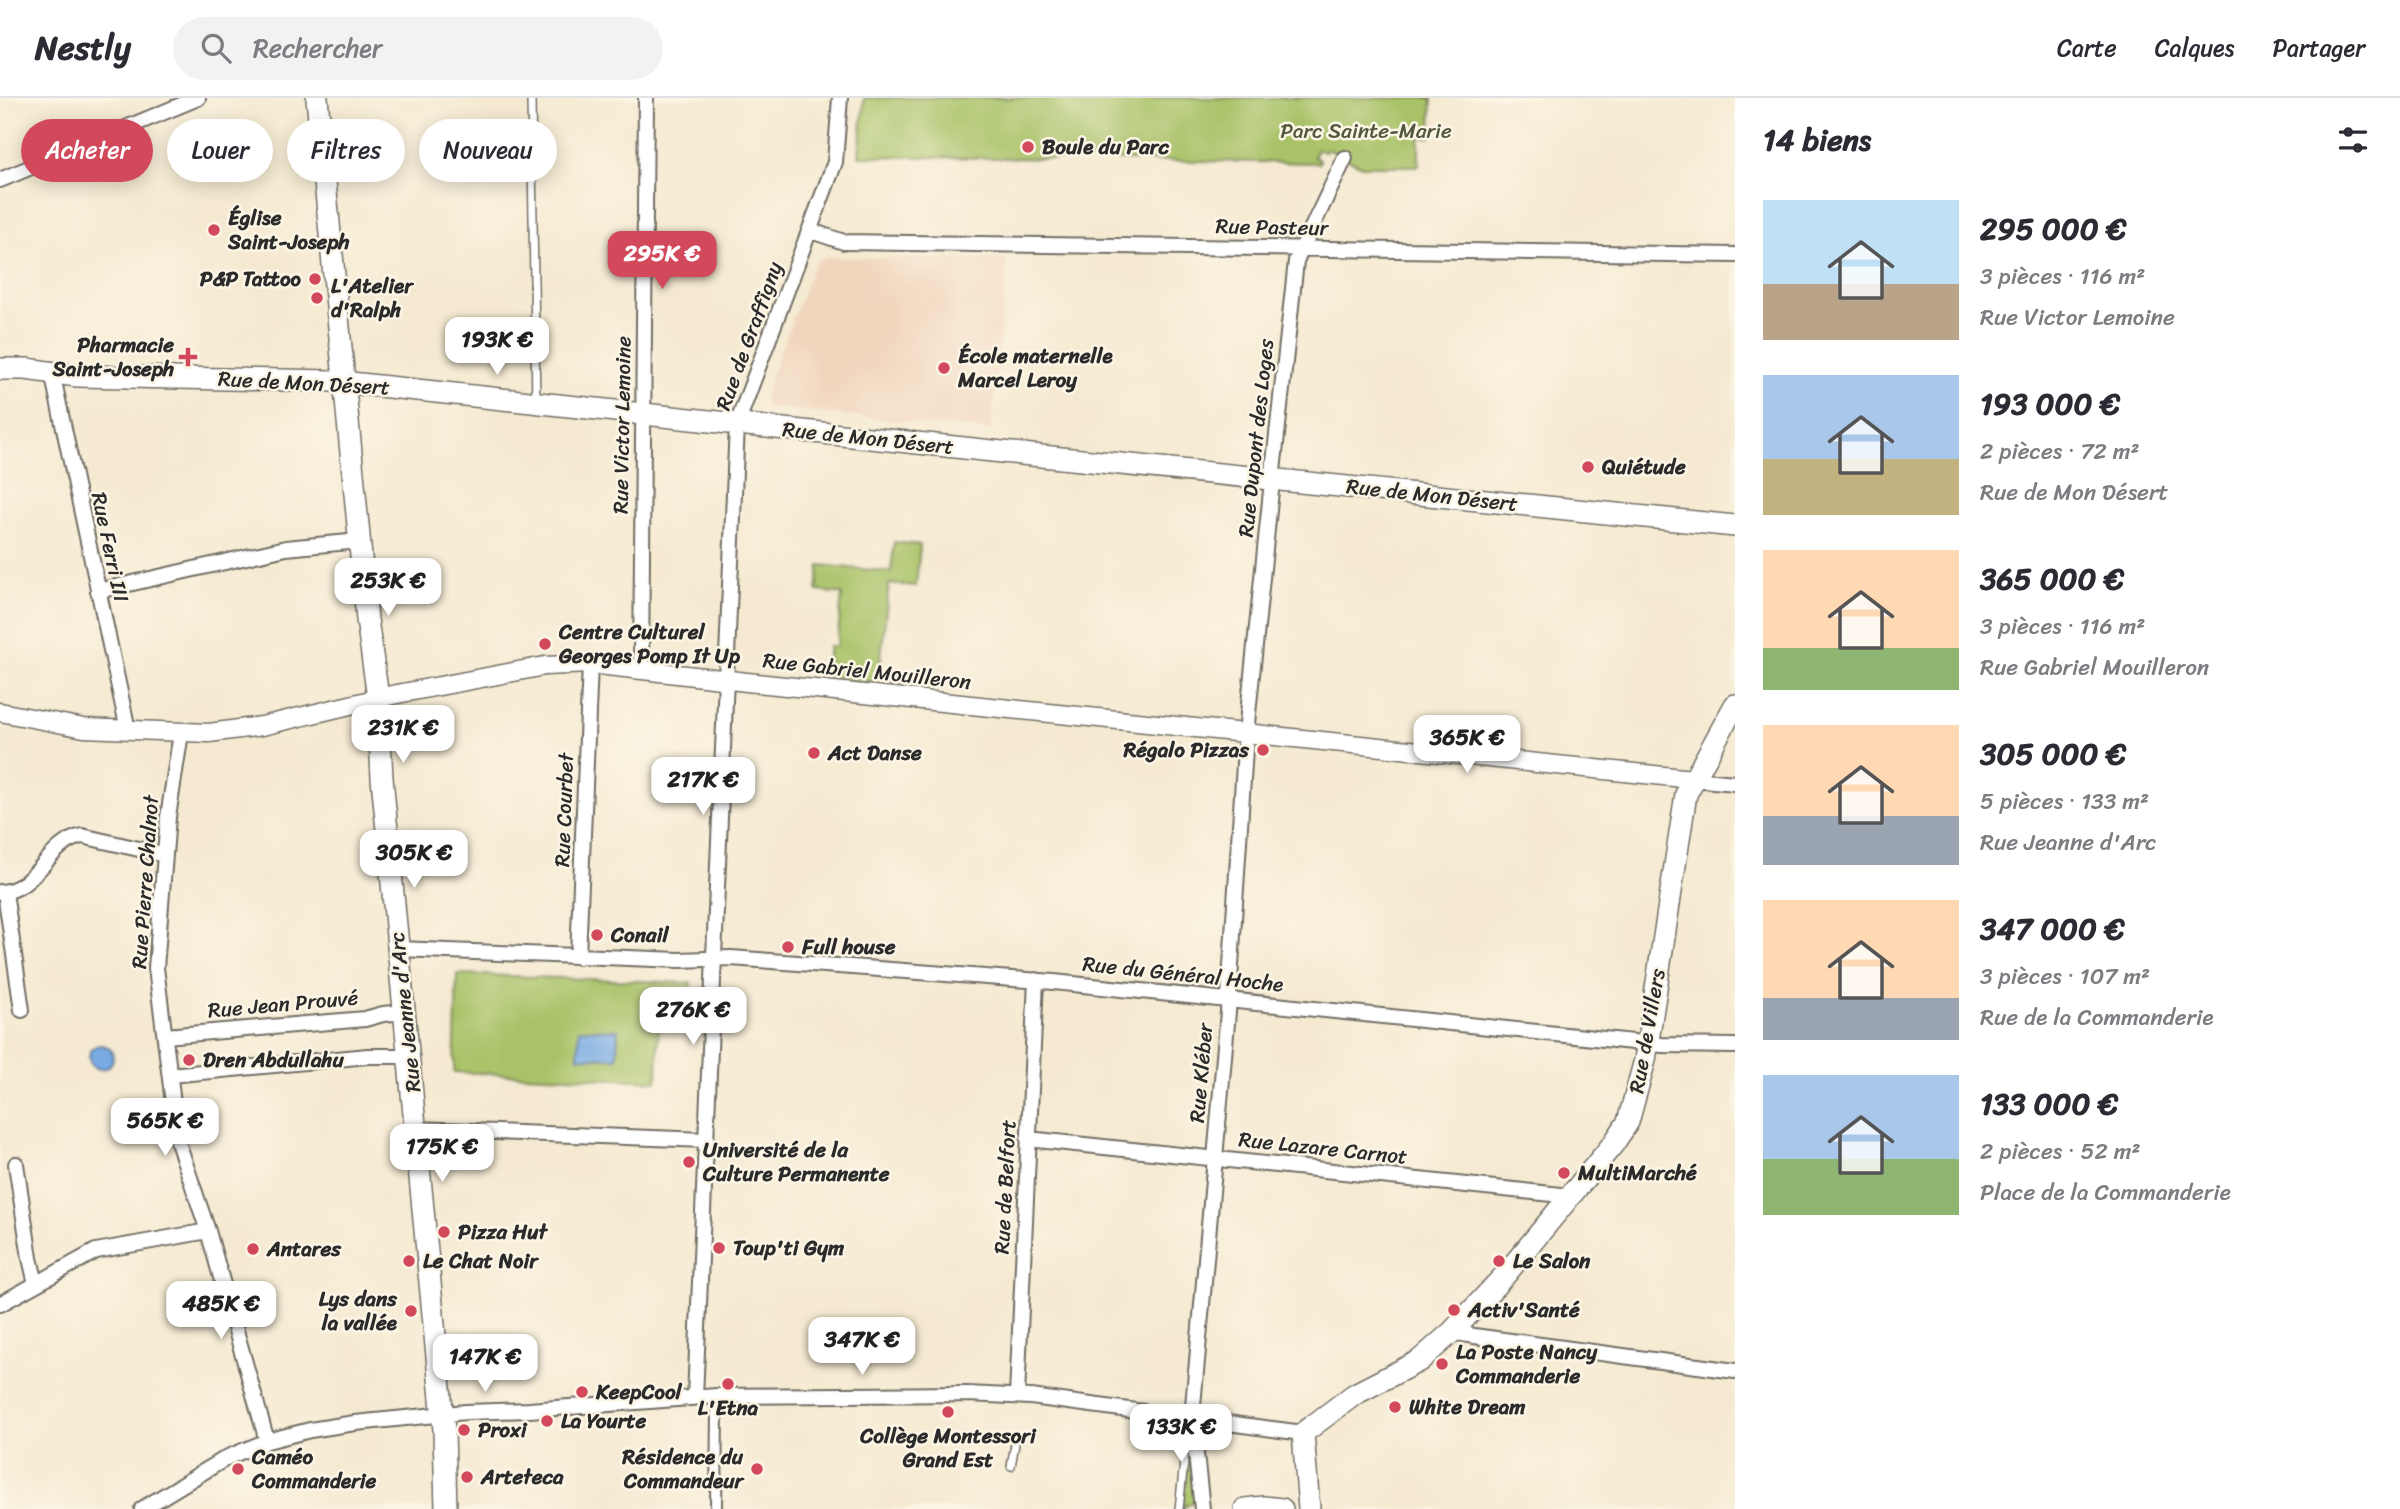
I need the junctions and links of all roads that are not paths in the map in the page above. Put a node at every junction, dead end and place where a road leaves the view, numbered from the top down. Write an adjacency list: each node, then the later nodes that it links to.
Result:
1 (198, 98): 7 (street)
2 (317, 98): 13 (main road, Rue Jeanne d'Arc)
3 (646, 98): 15 (street, Rue Victor Lemoine)
4 (841, 98): 8 (street, Rue de Graffigny)
5 (531, 99): 14 (lane)
6 (1345, 158): 9 (street, Rue Dupont des Loges)
7 (0, 180)
8 (811, 231): 9 (street, Rue Pasteur); 16 (street, Rue de Graffigny)
9 (1300, 248): 10 (street, Rue Pasteur); 17 (street, Rue Dupont des Loges)
10 (1735, 255)
11 (0, 369): 12 (main road, Rue de Mon Désert)
12 (52, 372): 13 (main road, Rue de Mon Désert); 20 (street, Rue Ferri III)
13 (345, 382): 14 (main road, Rue de Mon Désert); 19 (main road, Rue Jeanne d'Arc)
14 (536, 402): 15 (main road, Rue de Mon Désert)
15 (644, 413): 16 (main road, Rue de Mon Désert); 22 (street, Rue Victor Lemoine)
16 (737, 424): 17 (main road, Rue de Mon Désert); 23 (street, Rue de Graffigny)
17 (1272, 479): 18 (main road, Rue de Mon Désert); 29 (street, Rue Dupont des Loges)
18 (1735, 526)
19 (349, 542): 20 (street); 24 (main road, Rue Jeanne d'Arc)
20 (98, 591): 27 (street, Rue Ferri III)
21 (590, 664): 22 (street, Rue Gabriel Mouilleron); 24 (street, Rue Gabriel Mouilleron); 35 (street, Rue Courbet)
22 (641, 669): 23 (street, Rue Gabriel Mouilleron)
23 (726, 680): 29 (street, Rue Gabriel Mouilleron); 36 (street, Rue de Graffigny)
24 (378, 698): 28 (street, Rue Gabriel Mouilleron); 34 (main road, Rue Jeanne d'Arc)
25 (1735, 705): 30 (main road, Rue de Villers)
26 (0, 712): 27 (street, Rue Gabriel Mouilleron)
27 (128, 730): 28 (street, Rue Gabriel Mouilleron)
28 (181, 733): 32 (street, Rue Pierre Chalnot)
29 (1246, 733): 30 (street, Rue Gabriel Mouilleron); 38 (street, Rue Kléber)
30 (1693, 779): 31 (street); 42 (main road, Rue de Villers)
31 (1735, 783)
32 (165, 856): 33 (street); 41 (street, Rue Pierre Chalnot)
33 (2, 890): 39 (street)
34 (398, 948): 35 (street, Rue du Général Hoche); 40 (main road, Rue Jeanne d'Arc)
35 (579, 957): 36 (street, Rue du Général Hoche)
36 (715, 957): 37 (street, Rue du Général Hoche); 48 (street, Rue de Graffigny)
37 (1036, 981): 38 (street, Rue du Général Hoche); 47 (street, Rue de Belfort)
38 (1228, 1000): 42 (street, Rue du Général Hoche); 49 (street, Rue Kléber)
39 (22, 1010)
40 (405, 1012): 41 (street, Rue Jean Prouvé); 44 (main road, Rue Jeanne d'Arc)
41 (164, 1036): 45 (street, Rue Pierre Chalnot)
42 (1647, 1043): 43 (street, Rue du Général Hoche); 51 (main road, Rue de Villers)
43 (1735, 1046)
44 (409, 1056): 45 (street); 46 (main road, Rue Jeanne d'Arc)
45 (170, 1074): 52 (street, Rue Pierre Chalnot)
46 (416, 1129): 48 (street); 60 (main road, Rue Jeanne d'Arc)
47 (1028, 1139): 49 (street, Rue Lazare Carnot); 58 (street, Rue de Belfort)
48 (706, 1140): 57 (street, Rue de Graffigny)
49 (1215, 1157): 51 (street, Rue Lazare Carnot); 61 (street, Rue Kléber)
50 (16, 1164): 53 (street)
51 (1571, 1196): 55 (main road, Rue de Villers)
52 (208, 1231): 53 (street); 63 (street, Rue Pierre Chalnot)
53 (36, 1284): 54 (street)
54 (0, 1304)
55 (1452, 1332): 56 (street); 62 (main road, Rue de Villers)
56 (1735, 1371)
57 (695, 1397): 58 (street); 60 (street)
58 (1017, 1401): 61 (street)
59 (717, 1409): 69 (street)
60 (442, 1414): 63 (street); 68 (main road, Rue Jeanne d'Arc)
61 (1192, 1417): 62 (street); 64 (street, Rue Kléber)
62 (1303, 1433): 74 (main road)
63 (267, 1441): 67 (street)
64 (1194, 1441): 70 (lane); 71 (street, Rue Kléber)
65 (1015, 1444): 66 (lane)
66 (1011, 1465)
67 (142, 1509)
68 (446, 1509)
69 (716, 1509)
70 (1179, 1509)
71 (1202, 1509)
72 (1245, 1509): 73 (main road)
73 (1282, 1509)
74 (1309, 1509)

